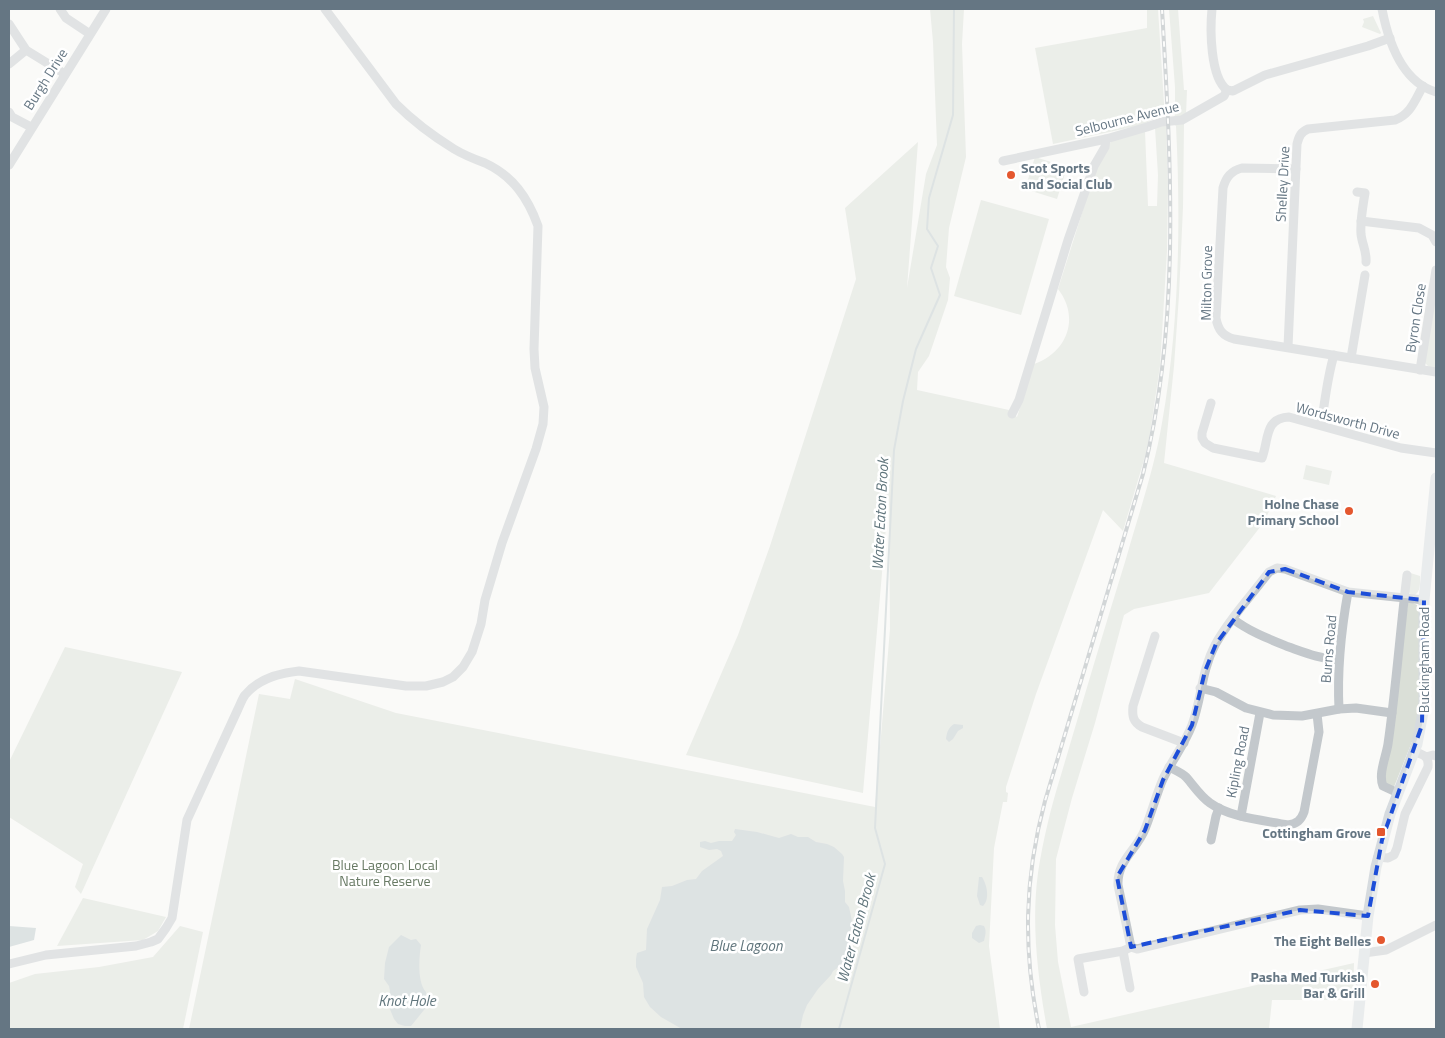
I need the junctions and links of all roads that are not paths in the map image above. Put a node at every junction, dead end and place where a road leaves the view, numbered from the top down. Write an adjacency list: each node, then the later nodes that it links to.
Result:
1 (60, 9): 7 (street)
2 (106, 9): 7 (street, Burgh Drive)
3 (325, 9): 63 (street)
4 (1212, 9): 13 (street)
5 (1382, 9): 8 (street)
6 (9, 24): 9 (street)
7 (90, 34): 11 (street, Burgh Drive)
8 (1390, 38): 12 (street); 13 (street, Selbourne Avenue)
9 (26, 50): 10 (street); 11 (street)
10 (9, 64)
11 (65, 74): 16 (street, Burgh Drive)
12 (1423, 86): 14 (street); 20 (street, Shelley Drive)
13 (1227, 90): 17 (street, Selbourne Avenue)
14 (1436, 92)
15 (9, 112): 16 (street)
16 (31, 127): 19 (street, Burgh Drive)
17 (1106, 139): 18 (street, Selbourne Avenue); 33 (street)
18 (1004, 161)
19 (9, 165)
20 (1296, 169): 27 (street, Shelley Drive); 27 (street, Milton Grove)
21 (1357, 192): 22 (street)
22 (1361, 221): 23 (street); 24 (street)
23 (1436, 242)
24 (1366, 262)
25 (1436, 270): 30 (street, Byron Close)
26 (1365, 275): 29 (street)
27 (1288, 348): 28 (street, Milton Grove)
28 (1334, 355): 29 (street, Milton Grove); 34 (street)
29 (1351, 358): 30 (street, Milton Grove)
30 (1420, 370): 31 (street, Milton Grove)
31 (1436, 372)
32 (1211, 403): 34 (street, Wordsworth Drive)
33 (1012, 414)
34 (1321, 425): 35 (street, Wordsworth Drive)
35 (1436, 453)
36 (1436, 478): 40 (main road, Buckingham Road)
37 (1407, 575): 39 (street, Buckingham Road)
38 (1348, 592): 39 (street); 41 (street); 43 (street, Burns Road)
39 (1404, 598): 40 (street); 47 (street, Buckingham Road)
40 (1424, 600): 50 (main road, Buckingham Road)
41 (1233, 619): 43 (street); 44 (street)
42 (1155, 636): 49 (street)
43 (1339, 660): 45 (street, Burns Road)
44 (1200, 688): 46 (street); 49 (street)
45 (1339, 709): 47 (street); 48 (street)
46 (1260, 713): 48 (street); 56 (street, Kipling Road)
47 (1392, 713): 54 (street, Buckingham Road)
48 (1317, 714): 56 (street)
49 (1184, 743): 53 (street)
50 (1415, 752): 52 (street); 54 (main road, Buckingham Road)
51 (1436, 756): 52 (street)
52 (1426, 757): 58 (street)
53 (1169, 767): 55 (street); 61 (street)
54 (1398, 793): 58 (main road, Buckingham Road)
55 (1219, 808): 56 (street); 57 (street)
56 (1241, 816)
57 (1211, 840)
58 (1378, 857): 59 (main road, Buckingham Road)
59 (1368, 916): 61 (street); 62 (main road, Buckingham Road)
60 (1436, 924): 62 (street)
61 (1127, 949): 64 (street); 65 (street)
62 (1364, 953): 66 (main road, Buckingham Road)
63 (9, 964)
64 (1130, 988)
65 (1084, 992)
66 (1357, 1029)

